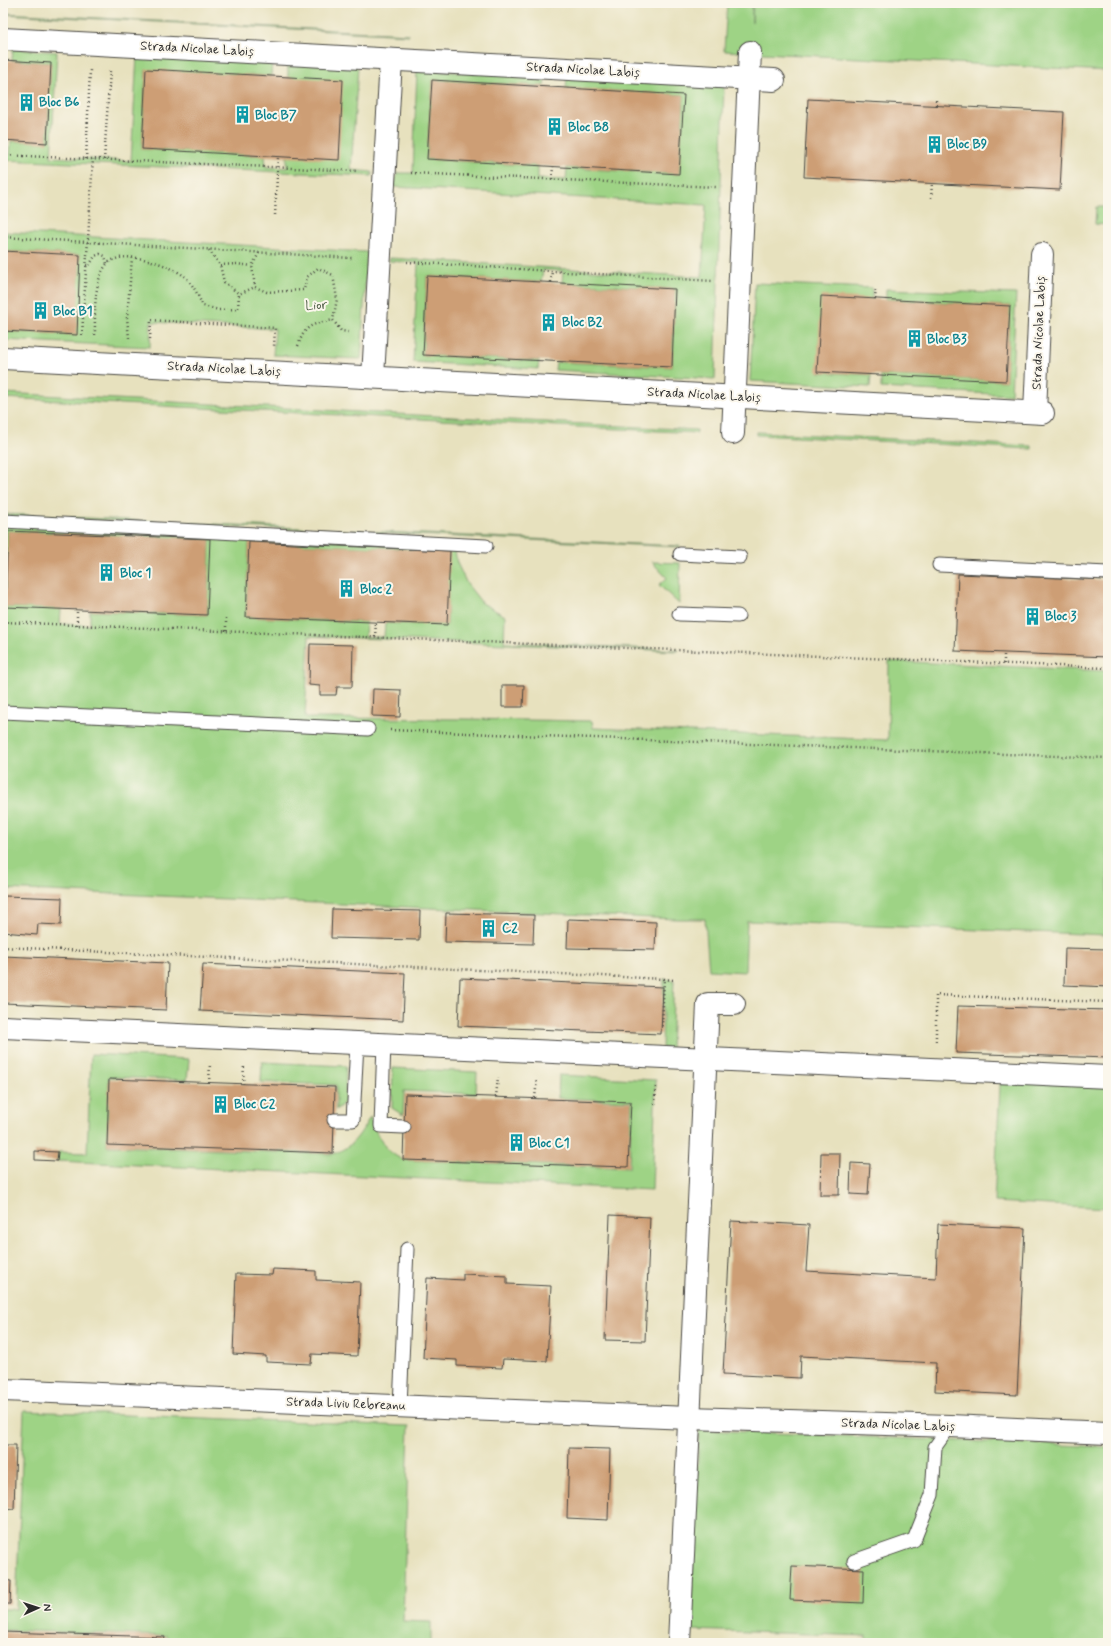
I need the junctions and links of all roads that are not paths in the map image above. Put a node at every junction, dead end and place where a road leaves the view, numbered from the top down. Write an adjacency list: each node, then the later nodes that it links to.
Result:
1 (3, 39): 3 (street, Strada Nicolae Labiș)
2 (750, 52): 4 (street)
3 (391, 60): 4 (street, Strada Nicolae Labiș); 8 (street)
4 (749, 78): 5 (street, Strada Nicolae Labiș); 9 (street)
5 (774, 80)
6 (1042, 254): 9 (street, Strada Nicolae Labiș)
7 (3, 358): 8 (street, Strada Nicolae Labiș)
8 (373, 377): 9 (street, Strada Nicolae Labiș)
9 (735, 396): 10 (street)
10 (733, 434)
11 (3, 521): 12 (lane)
12 (486, 546)
13 (680, 554): 14 (lane)
14 (740, 557)
15 (939, 566): 16 (lane)
16 (1108, 573)
17 (679, 614): 18 (lane)
18 (738, 616)
19 (3, 712): 20 (lane)
20 (368, 729)
21 (734, 1004): 25 (street)
22 (3, 1027): 23 (street)
23 (357, 1042): 24 (street); 27 (lane)
24 (384, 1044): 25 (street); 28 (lane)
25 (705, 1058): 26 (street); 32 (street)
26 (1108, 1077)
27 (334, 1120)
28 (404, 1127)
29 (407, 1249): 31 (lane)
30 (3, 1390): 31 (street, Strada Liviu Rebreanu)
31 (400, 1406): 32 (street, Strada Liviu Rebreanu)
32 (689, 1418): 33 (street, Strada Nicolae Labiș); 36 (street)
33 (950, 1426): 34 (street, Strada Nicolae Labiș); 35 (lane)
34 (1108, 1433)
35 (854, 1561)
36 (679, 1643)

